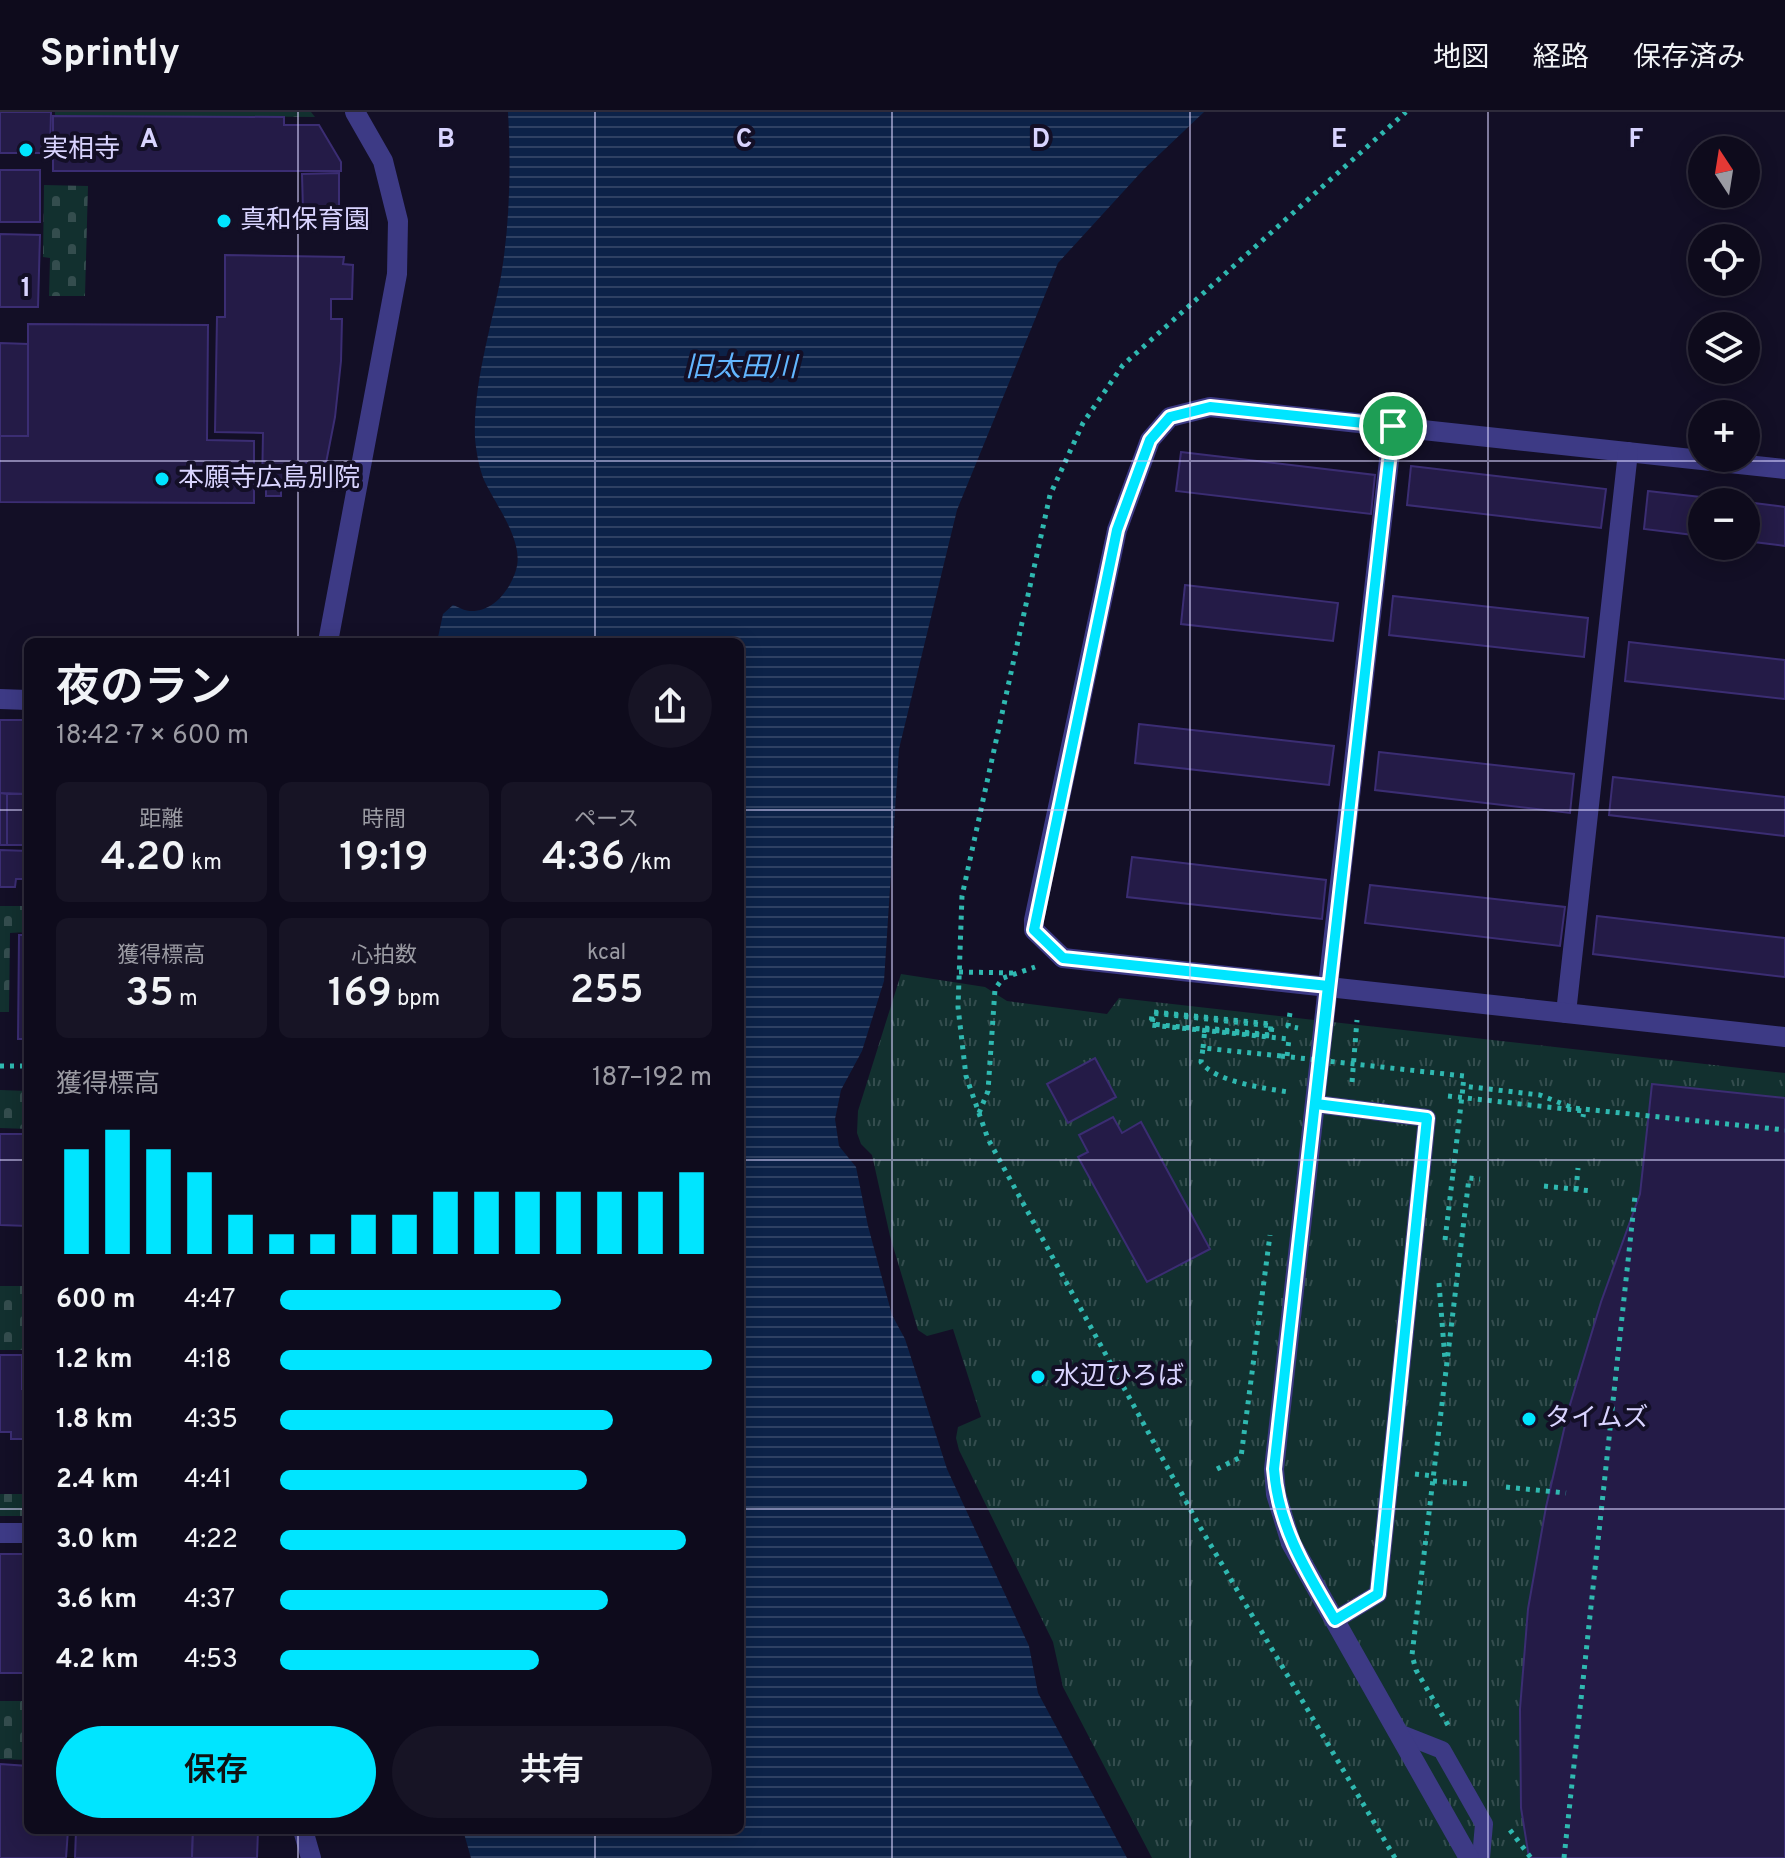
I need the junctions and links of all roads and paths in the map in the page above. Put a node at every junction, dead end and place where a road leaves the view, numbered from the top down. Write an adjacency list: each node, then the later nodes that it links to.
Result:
1 (355, 112): 5 (street)
2 (1393, 426): 3 (street); 8 (street); 11 (street)
3 (1628, 452): 4 (street); 13 (street)
4 (1785, 469)
5 (329, 638)
6 (0, 699): 7 (street)
7 (24, 700)
8 (1063, 958): 10 (path); 11 (street)
9 (959, 972): 10 (path)
10 (1019, 973): 30 (path)
11 (1328, 986): 13 (street); 28 (street)
12 (1290, 1013): 16 (path)
13 (1566, 1013): 15 (street)
14 (1357, 1020): 25 (path)
15 (1785, 1037)
16 (1298, 1038)
17 (1203, 1048): 19 (path); 19 (path, bridge); 26 (path)
18 (1296, 1052): 22 (path)
19 (1287, 1056): 24 (path, bridge)
20 (0, 1066): 21 (path)
21 (24, 1066)
22 (1294, 1066)
23 (1292, 1080): 26 (path)
24 (1463, 1086): 32 (path, bridge); 40 (path, bridge)
25 (1363, 1087)
26 (1288, 1092): 29 (path)
27 (1434, 1095): 31 (path)
28 (1316, 1104): 49 (street); 49 (lane)
29 (1286, 1108)
30 (979, 1113)
31 (1583, 1117)
32 (1785, 1130)
33 (1578, 1168): 36 (path)
34 (1480, 1179): 43 (path)
35 (1544, 1186): 36 (path)
36 (1576, 1190): 37 (path)
37 (1592, 1191)
38 (1635, 1196): 58 (path)
39 (1270, 1235): 41 (path)
40 (1445, 1240)
41 (1217, 1469)
42 (1414, 1474): 43 (path)
43 (1433, 1478): 44 (path); 51 (path)
44 (1470, 1484)
45 (1506, 1487): 46 (path)
46 (1566, 1493)
47 (0, 1533): 48 (street)
48 (24, 1533)
49 (1335, 1620): 50 (street)
50 (1399, 1733): 55 (street); 56 (lane)
51 (1455, 1737)
52 (1508, 1829): 57 (path)
53 (304, 1834): 54 (street)
54 (311, 1858)
55 (1469, 1858)
56 (1481, 1858)
57 (1531, 1858)
58 (1564, 1858)

